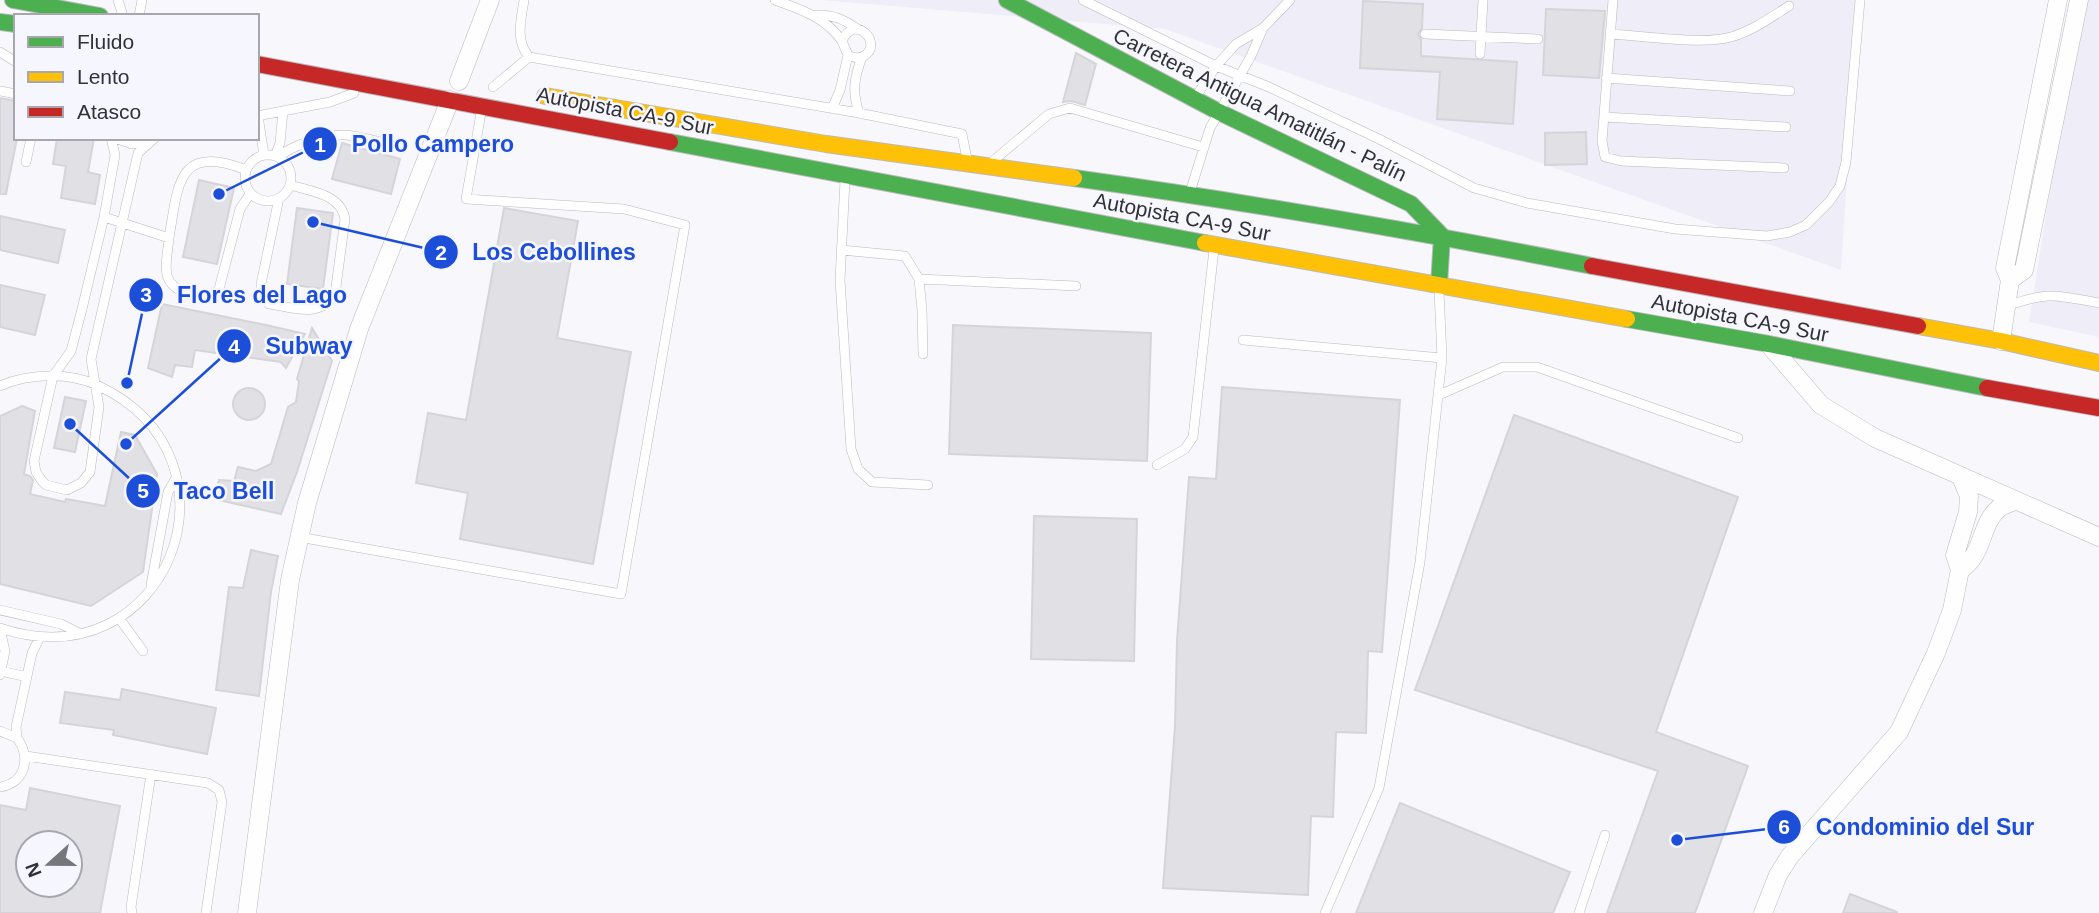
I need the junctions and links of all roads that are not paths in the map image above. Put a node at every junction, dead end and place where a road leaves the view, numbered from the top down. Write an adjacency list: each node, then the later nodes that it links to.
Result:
1 (17, 0): 14 (main road)
2 (489, 0): 31 (street)
3 (524, 0): 25 (lane)
4 (775, 0): 15 (lane)
5 (1007, 0): 34 (main road, Carretera Antigua Amatitlán - Palín)
6 (1083, 0): 28 (lane)
7 (1290, 0): 16 (lane)
8 (1483, 0): 20 (lane)
9 (1613, 0): 19 (lane)
10 (1860, 0): 29 (lane)
11 (2058, 0): 70 (street)
12 (2079, 0): 70 (street)
13 (1789, 6): 19 (lane)
14 (90, 14)
15 (816, 16): 17 (lane); 22 (lane)
16 (1263, 28): 28 (lane); 29 (lane)
17 (859, 30): 22 (lane); 26 (lane)
18 (1424, 34): 20 (lane)
19 (1611, 34): 30 (lane)
20 (1482, 37): 21 (lane); 23 (lane)
21 (1538, 39)
22 (842, 41): 24 (lane)
23 (1480, 54)
24 (848, 55): 26 (lane); 37 (lane)
25 (529, 57): 31 (lane); 37 (lane)
26 (862, 57): 40 (lane)
27 (259, 64): 32 (main road, Autopista CA-9 Sur)
28 (1216, 66): 29 (lane); 34 (lane)
29 (1239, 77): 39 (lane)
30 (1606, 78): 33 (lane); 42 (lane)
31 (470, 82): 54 (main road, Autopista CA-9 Sur)
32 (372, 86): 35 (main road, Autopista CA-9 Sur); 38 (lane)
33 (1790, 91)
34 (1194, 99): 39 (main road, Carretera Antigua Amatitlán - Palín)
35 (450, 100): 36 (main road, Autopista CA-9 Sur); 93 (street)
36 (482, 106): 58 (main road, Autopista CA-9 Sur); 93 (lane)
37 (832, 109): 40 (lane)
38 (283, 111): 41 (lane); 52 (lane)
39 (1219, 112): 50 (lane); 65 (main road, Carretera Antigua Amatitlán - Palín)
40 (859, 113): 54 (lane)
41 (259, 116)
42 (1604, 117): 44 (lane); 56 (lane)
43 (259, 122): 51 (lane)
44 (1786, 127)
45 (31, 140): 53 (lane)
46 (113, 140): 63 (lane)
47 (119, 140): 48 (lane)
48 (151, 141): 64 (lane)
49 (386, 143): 52 (lane)
50 (1203, 148): 55 (lane); 61 (lane)
51 (264, 155): 52 (lane); 57 (lane)
52 (277, 156): 59 (lane)
53 (26, 162)
54 (968, 164): 55 (main road, Autopista CA-9 Sur)
55 (986, 166): 61 (main road, Autopista CA-9 Sur)
56 (1784, 168)
57 (246, 170): 60 (lane); 66 (lane)
58 (845, 175): 67 (main road, Autopista CA-9 Sur); 68 (lane)
59 (290, 185): 62 (lane); 62 (lane)
60 (250, 194): 62 (lane); 66 (lane)
61 (1190, 194): 65 (main road, Autopista CA-9 Sur)
62 (279, 198)
63 (104, 217): 64 (lane); 81 (lane)
64 (123, 222): 66 (lane); 82 (lane)
65 (1442, 236): 71 (main road); 76 (main road, Autopista CA-9 Sur)
66 (169, 239)
67 (1214, 245): 71 (main road, Autopista CA-9 Sur); 88 (lane)
68 (841, 250): 69 (lane); 91 (lane)
69 (919, 279): 72 (lane); 78 (lane)
70 (2010, 280): 74 (street)
71 (1439, 285): 77 (main road, Autopista CA-9 Sur); 79 (lane)
72 (1076, 286)
73 (2099, 303): 74 (lane)
74 (2007, 306): 76 (street)
75 (1242, 340): 79 (lane)
76 (2001, 341): 80 (main road, Autopista CA-9 Sur); 83 (main road)
77 (1769, 344): 83 (main road, Autopista CA-9 Sur); 89 (street)
78 (923, 354)
79 (1442, 358): 85 (lane)
80 (2099, 363)
81 (53, 376): 82 (lane); 82 (lane); 84 (lane)
82 (94, 384): 90 (lane)
83 (1962, 384): 86 (main road, Autopista CA-9 Sur)
84 (0, 386)
85 (1439, 396): 87 (lane); 114 (lane)
86 (2099, 408)
87 (1738, 438)
88 (1157, 465)
89 (1961, 477): 92 (street); 95 (street)
90 (176, 478): 96 (lane); 96 (lane)
91 (928, 485)
92 (2015, 501): 94 (street); 95 (street)
93 (299, 537): 113 (street)
94 (2099, 537)
95 (1960, 570): 116 (street)
96 (150, 591): 98 (lane)
97 (0, 610): 100 (lane)
98 (119, 618): 100 (lane); 102 (lane)
99 (0, 628): 101 (lane); 103 (lane)
100 (81, 634): 101 (lane)
101 (40, 637): 104 (lane)
102 (143, 651)
103 (0, 673): 104 (lane)
104 (27, 677): 106 (lane)
105 (0, 731): 106 (lane)
106 (17, 738): 107 (lane)
107 (26, 756): 108 (lane); 109 (lane)
108 (151, 775): 111 (lane); 112 (lane)
109 (0, 787)
110 (1605, 835): 115 (lane)
111 (132, 913)
112 (206, 913)
113 (247, 913)
114 (1325, 913)
115 (1579, 913)
116 (1763, 913)

